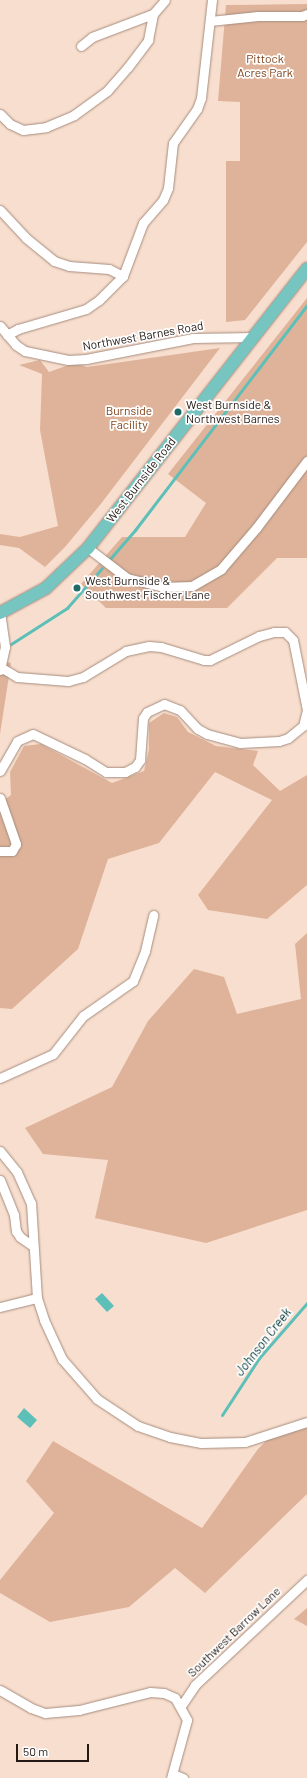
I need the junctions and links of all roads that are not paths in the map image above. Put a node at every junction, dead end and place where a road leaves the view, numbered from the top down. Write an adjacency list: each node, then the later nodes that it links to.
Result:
1 (165, 0): 3 (street)
2 (212, 0): 5 (street)
3 (153, 14): 6 (street); 7 (street)
4 (307, 14): 5 (street)
5 (210, 21): 10 (street)
6 (81, 46)
7 (0, 114)
8 (0, 210): 10 (street)
9 (307, 269): 13 (main road, West Burnside Road)
10 (123, 276): 12 (street)
11 (0, 326): 12 (street, Northwest Barnes Road)
12 (7, 335): 13 (street, Northwest Barnes Road)
13 (253, 337): 15 (main road, West Burnside Road)
14 (307, 462): 15 (street)
15 (88, 548): 16 (main road, West Burnside Road)
16 (0, 613): 17 (street)
17 (1, 669): 18 (street)
18 (0, 771)
19 (0, 798): 20 (street)
20 (0, 851)
21 (153, 915): 22 (street)
22 (0, 1078)
23 (0, 1151): 25 (street)
24 (0, 1180): 25 (street)
25 (33, 1246): 26 (street)
26 (37, 1298): 27 (street); 28 (street)
27 (0, 1307)
28 (307, 1422)
29 (307, 1580): 31 (street, Southwest Barrow Lane)
30 (0, 1690): 31 (street)
31 (181, 1706): 32 (street)
32 (172, 1776): 33 (street)
33 (183, 1778)

